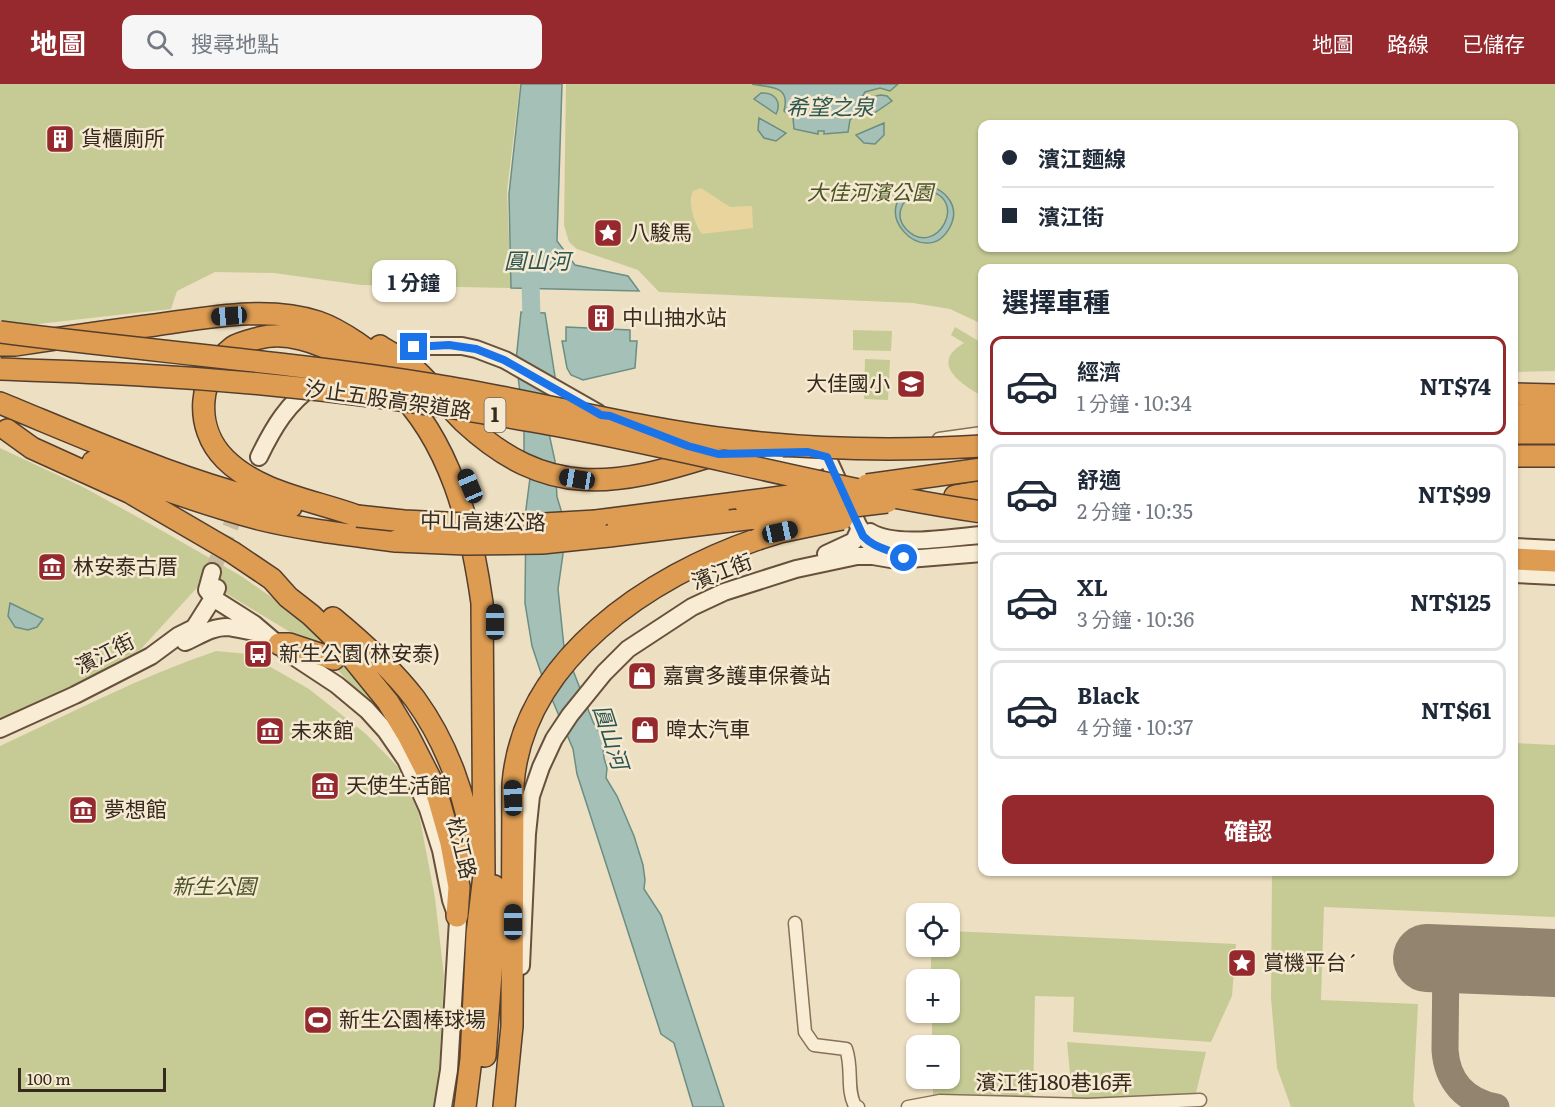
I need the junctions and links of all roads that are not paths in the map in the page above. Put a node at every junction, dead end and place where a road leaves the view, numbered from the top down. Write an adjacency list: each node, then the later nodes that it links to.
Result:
1 (0, 332): 18 (highway, 汐止五股高架道路 / 1, bridge)
2 (340, 333): 3 (highway, bridge); 26 (highway); 55 (highway)
3 (0, 345)
4 (406, 355): 10 (main road)
5 (0, 369): 29 (highway, 汐止五股高架道路 / 1, bridge)
6 (352, 373): 23 (main road)
7 (1518, 394): 8 (highway)
8 (1555, 395)
9 (0, 403): 30 (highway, 中山高速公路)
10 (601, 415): 17 (main road); 19 (main road)
11 (1518, 415): 12 (highway)
12 (1555, 415)
13 (4, 429): 32 (highway, 中山高速公路, bridge); 46 (highway)
14 (1518, 433): 15 (highway)
15 (1555, 433)
16 (978, 434): 22 (street)
17 (638, 436): 24 (main road); 26 (highway)
18 (978, 446)
19 (718, 454): 22 (main road); 24 (highway)
20 (1518, 456): 21 (highway)
21 (1550, 456)
22 (827, 457): 24 (main road); 31 (main road)
23 (264, 460)
24 (692, 462): 26 (highway)
25 (978, 470): 32 (highway, 中山高速公路, bridge)
26 (634, 476)
27 (978, 492): 28 (highway, 中山高速公路)
28 (955, 496): 32 (highway, 中山高速公路, bridge); 55 (highway, bridge)
29 (978, 511)
30 (357, 516): 32 (highway, 中山高速公路, bridge); 56 (highway)
31 (860, 528): 33 (main road); 39 (main road); 42 (main road)
32 (602, 529)
33 (978, 535)
34 (1518, 539): 35 (main road)
35 (1555, 541)
36 (1518, 547): 37 (main road)
37 (1555, 549)
38 (978, 553): 39 (main road, 濱江街)
39 (904, 558): 42 (main road, 濱江街)
40 (1518, 559): 41 (highway)
41 (1555, 561)
42 (796, 569): 60 (main road, 濱江街)
43 (217, 574): 49 (main road)
44 (1518, 574): 45 (main road)
45 (1555, 576)
46 (273, 579): 56 (highway); 57 (highway)
47 (1518, 584): 48 (main road)
48 (1555, 585)
49 (213, 598): 50 (main road, 松江路); 51 (main road, 濱江街)
50 (271, 639): 51 (main road, 松江路); 52 (highway); 57 (main road, 松江路)
51 (151, 656): 54 (main road, 濱江街)
52 (334, 659)
53 (398, 703): 59 (highway)
54 (0, 729)
55 (505, 814): 59 (highway); 60 (highway); 65 (highway); 66 (highway)
56 (480, 900): 59 (highway)
57 (457, 916): 62 (main road, 松江路)
58 (795, 923): 68 (street)
59 (485, 934): 63 (highway); 64 (highway)
60 (521, 971): 67 (main road)
61 (1200, 1100): 69 (street, 濱江街180巷16弄)
62 (443, 1107)
63 (465, 1107)
64 (479, 1107)
65 (491, 1107)
66 (504, 1107)
67 (512, 1107)
68 (858, 1107)
69 (908, 1107)

